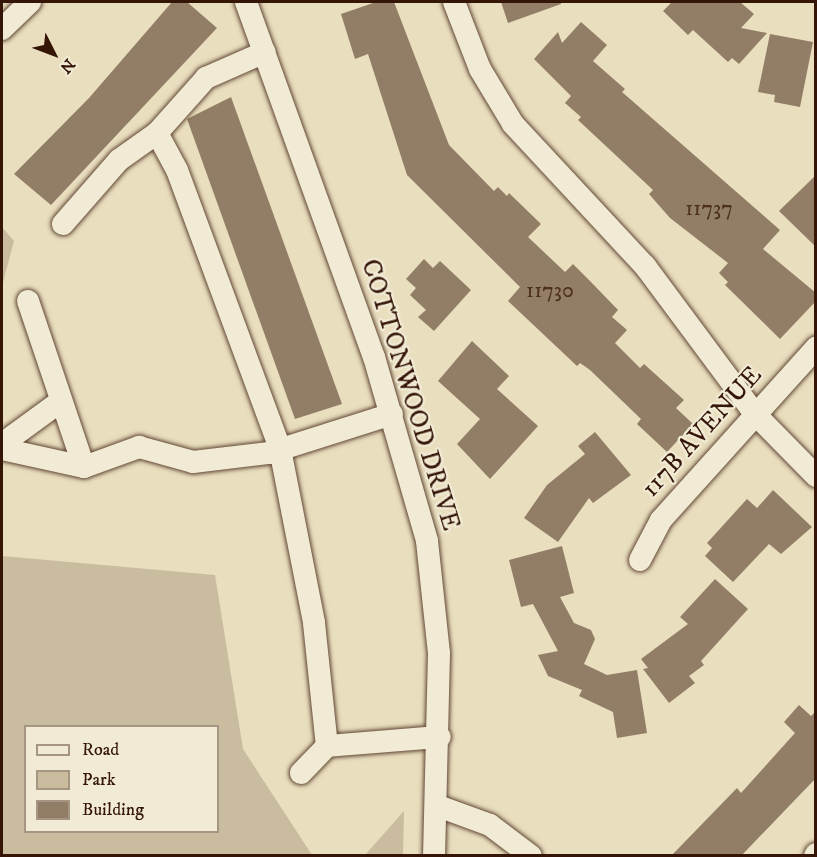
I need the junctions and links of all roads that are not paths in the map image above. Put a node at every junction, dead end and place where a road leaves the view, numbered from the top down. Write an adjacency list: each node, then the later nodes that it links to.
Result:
1 (30, 2): 4 (street)
2 (246, 2): 5 (street, COTTONWOOD DRIVE)
3 (454, 2): 12 (street)
4 (2, 29)
5 (265, 52): 6 (street); 11 (street, COTTONWOOD DRIVE)
6 (157, 133): 7 (street); 15 (street)
7 (63, 224)
8 (28, 302): 10 (street)
9 (816, 348): 12 (street, 117B AVENUE)
10 (61, 401): 13 (street); 16 (street)
11 (392, 414): 15 (street); 19 (street, COTTONWOOD DRIVE)
12 (755, 414): 17 (street); 18 (street, 117B AVENUE)
13 (2, 444)
14 (2, 449): 16 (street)
15 (280, 449): 16 (street); 20 (street)
16 (84, 467)
17 (816, 476)
18 (640, 560)
19 (440, 737): 20 (street); 22 (street, COTTONWOOD DRIVE)
20 (327, 746): 21 (street)
21 (301, 774)
22 (438, 806): 23 (street, COTTONWOOD DRIVE); 24 (street)
23 (434, 855)
24 (531, 855)

